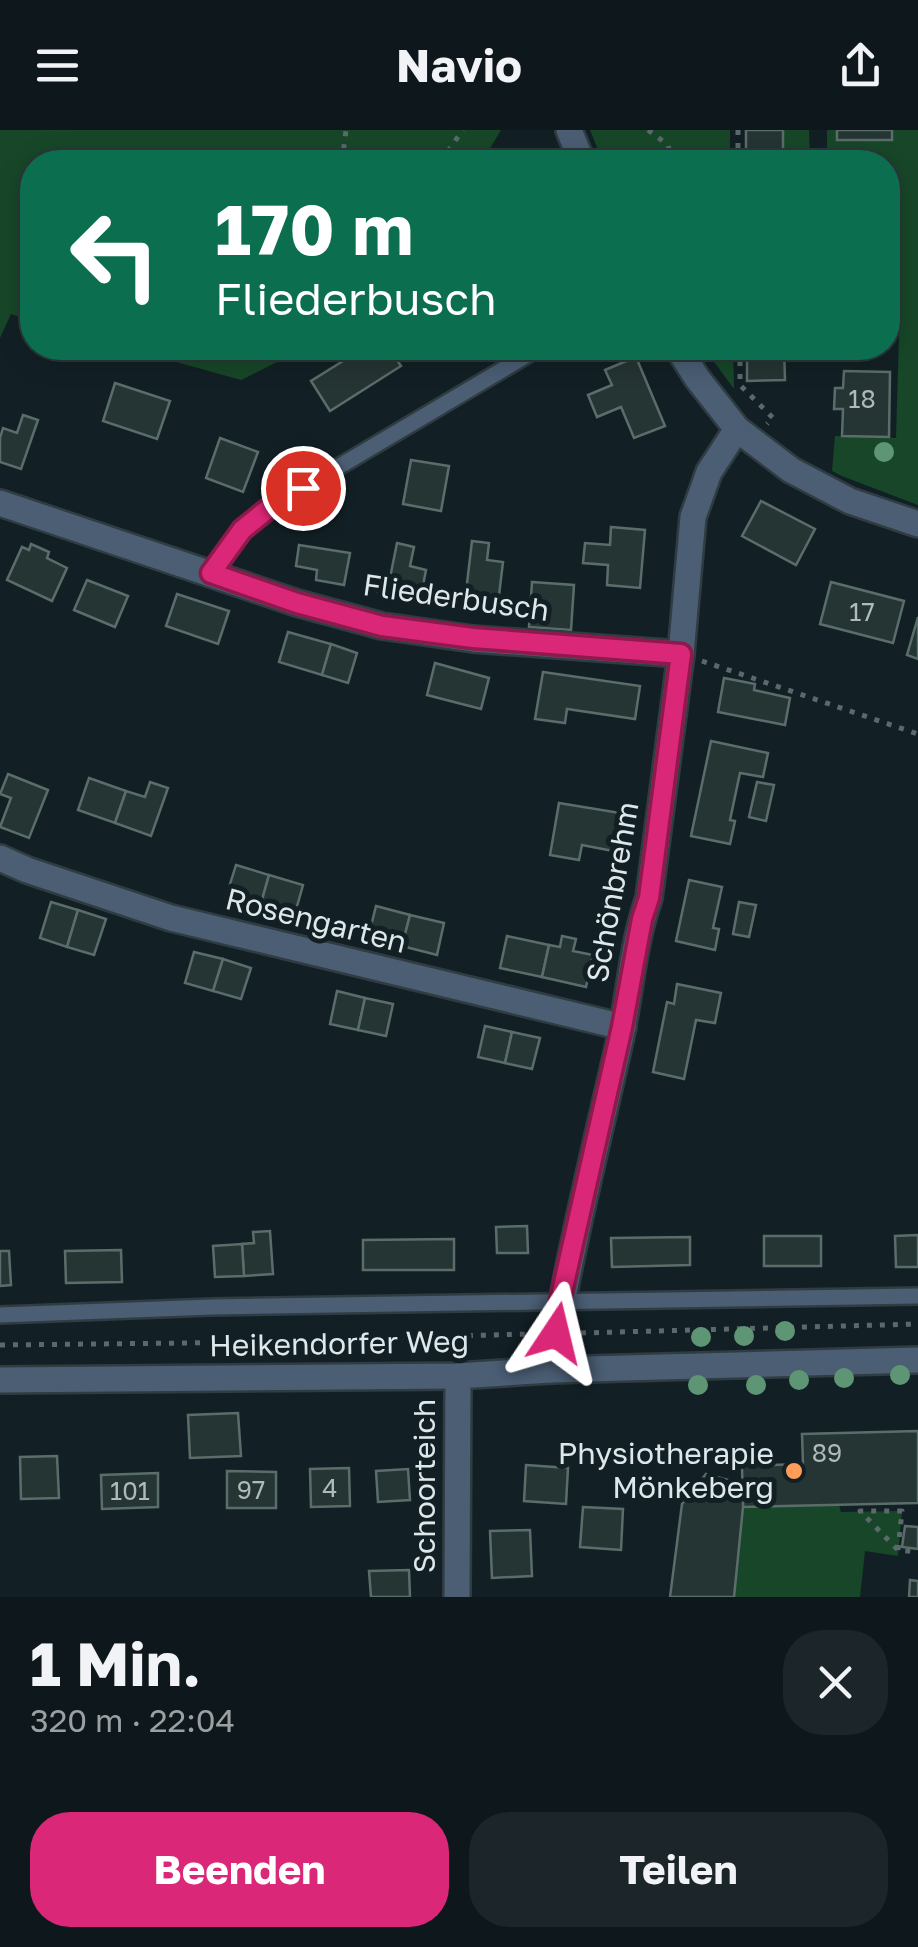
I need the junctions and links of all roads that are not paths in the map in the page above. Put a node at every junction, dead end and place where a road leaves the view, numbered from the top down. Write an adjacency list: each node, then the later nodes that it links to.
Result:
1 (519, 360): 6 (lane)
2 (686, 360): 3 (street)
3 (737, 429): 5 (street); 7 (street, Schönbrehm)
4 (0, 503): 6 (street, Fliederbusch)
5 (918, 524)
6 (211, 573): 7 (street, Fliederbusch)
7 (681, 654): 9 (street, Schönbrehm)
8 (0, 858): 9 (street, Rosengarten)
9 (622, 1027): 11 (street, Schönbrehm)
10 (918, 1296): 11 (lane, Heikendorfer Weg)
11 (560, 1301): 12 (lane, Heikendorfer Weg); 14 (street, Schönbrehm)
12 (0, 1315)
13 (918, 1360): 14 (street, Heikendorfer Weg)
14 (550, 1370): 15 (street, Heikendorfer Weg)
15 (458, 1376): 16 (street, Heikendorfer Weg); 17 (street, Schoorteich)
16 (0, 1380)
17 (458, 1597)

